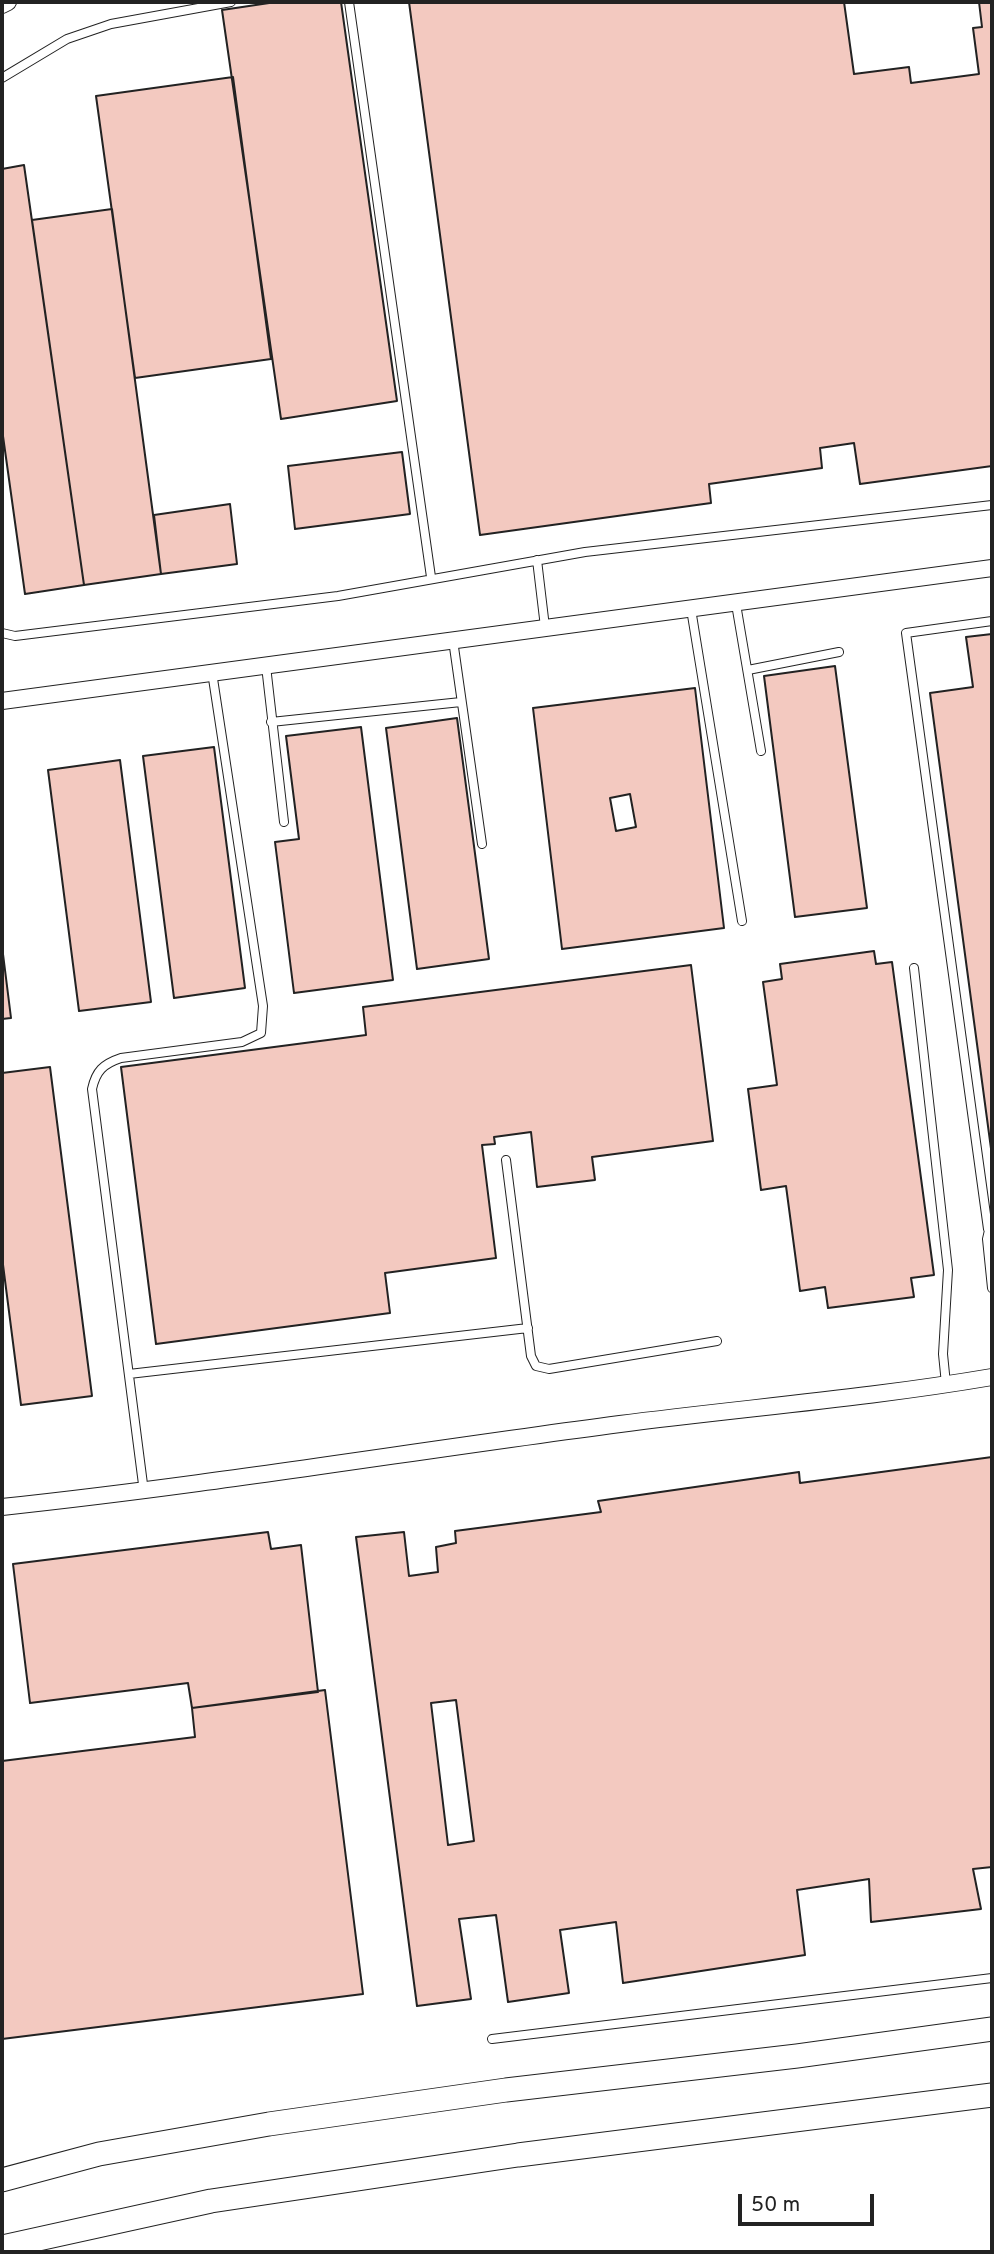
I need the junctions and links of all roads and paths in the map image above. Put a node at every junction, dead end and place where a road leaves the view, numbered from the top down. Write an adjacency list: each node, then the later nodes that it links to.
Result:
1 (8, 2): 4 (street)
2 (231, 2): 5 (lane)
3 (349, 2): 9 (lane)
4 (2, 5)
5 (2, 78)
6 (992, 505): 7 (lane)
7 (537, 560): 9 (lane); 13 (lane)
8 (992, 568): 10 (street)
9 (431, 578): 14 (lane)
10 (736, 604): 11 (street); 18 (lane)
11 (691, 609): 13 (street); 26 (lane)
12 (992, 621): 29 (lane)
13 (545, 627): 15 (street)
14 (2, 633)
15 (453, 640): 17 (street); 21 (lane)
16 (839, 652): 18 (lane)
17 (266, 666): 19 (street); 22 (lane)
18 (748, 670): 23 (lane)
19 (212, 672): 20 (street); 33 (lane)
20 (2, 701)
21 (461, 702): 22 (lane); 25 (lane)
22 (271, 722): 24 (lane)
23 (761, 751)
24 (284, 822)
25 (482, 844)
26 (742, 921)
27 (914, 968): 35 (lane)
28 (506, 1160): 31 (lane)
29 (990, 1226): 30 (lane)
30 (992, 1288)
31 (528, 1328): 32 (lane); 33 (lane)
32 (718, 1341)
33 (129, 1374): 36 (lane)
34 (992, 1377): 35 (street)
35 (946, 1384): 36 (street)
36 (144, 1492): 37 (street)
37 (2, 1507)
38 (992, 1978): 40 (lane)
39 (992, 2029): 42 (street)
40 (492, 2039)
41 (992, 2095): 43 (street)
42 (2, 2180)
43 (2, 2247)

